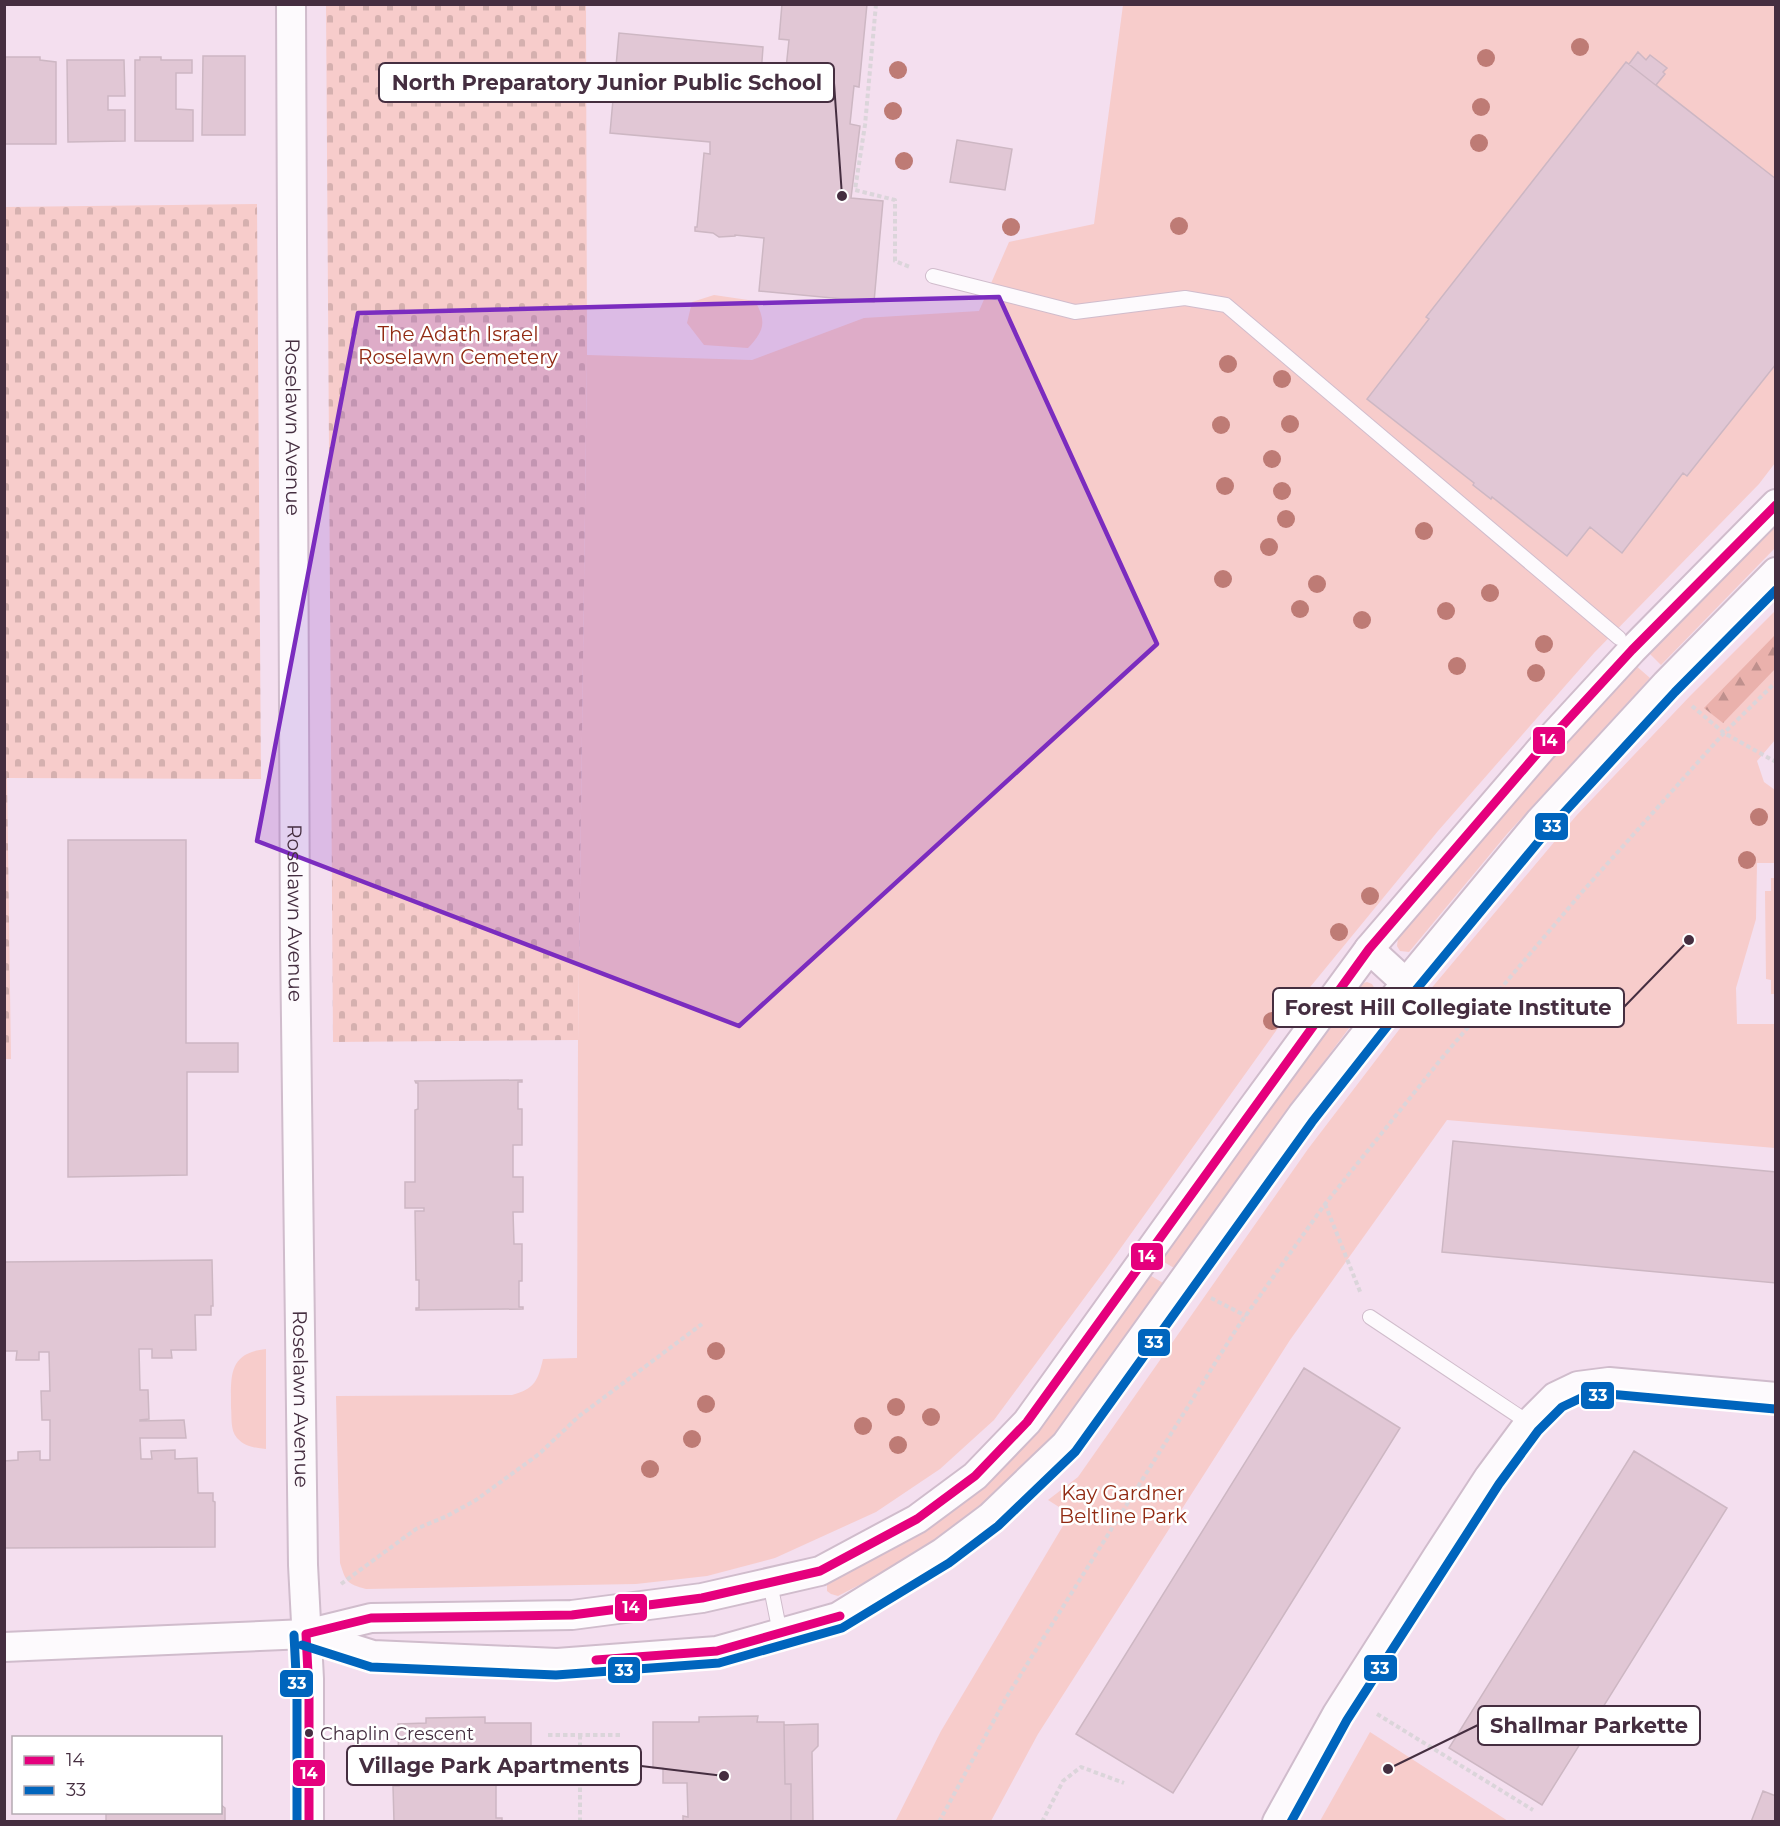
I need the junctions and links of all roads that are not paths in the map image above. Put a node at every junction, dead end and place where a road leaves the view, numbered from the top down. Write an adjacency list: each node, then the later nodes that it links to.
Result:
1 (291, 4): 13 (street, Roselawn Avenue)
2 (933, 276): 5 (lane)
3 (1776, 504): 6 (street)
4 (1776, 572): 7 (street)
5 (1618, 638)
6 (1369, 949): 7 (street); 11 (street)
7 (1406, 983): 12 (street)
8 (1370, 1317): 10 (lane)
9 (1776, 1397): 10 (street)
10 (1529, 1423): 16 (street)
11 (770, 1583): 12 (lane); 13 (street)
12 (780, 1633): 13 (street)
13 (306, 1634): 14 (street); 15 (street, Roselawn Avenue)
14 (4, 1647)
15 (309, 1821)
16 (1277, 1821)

